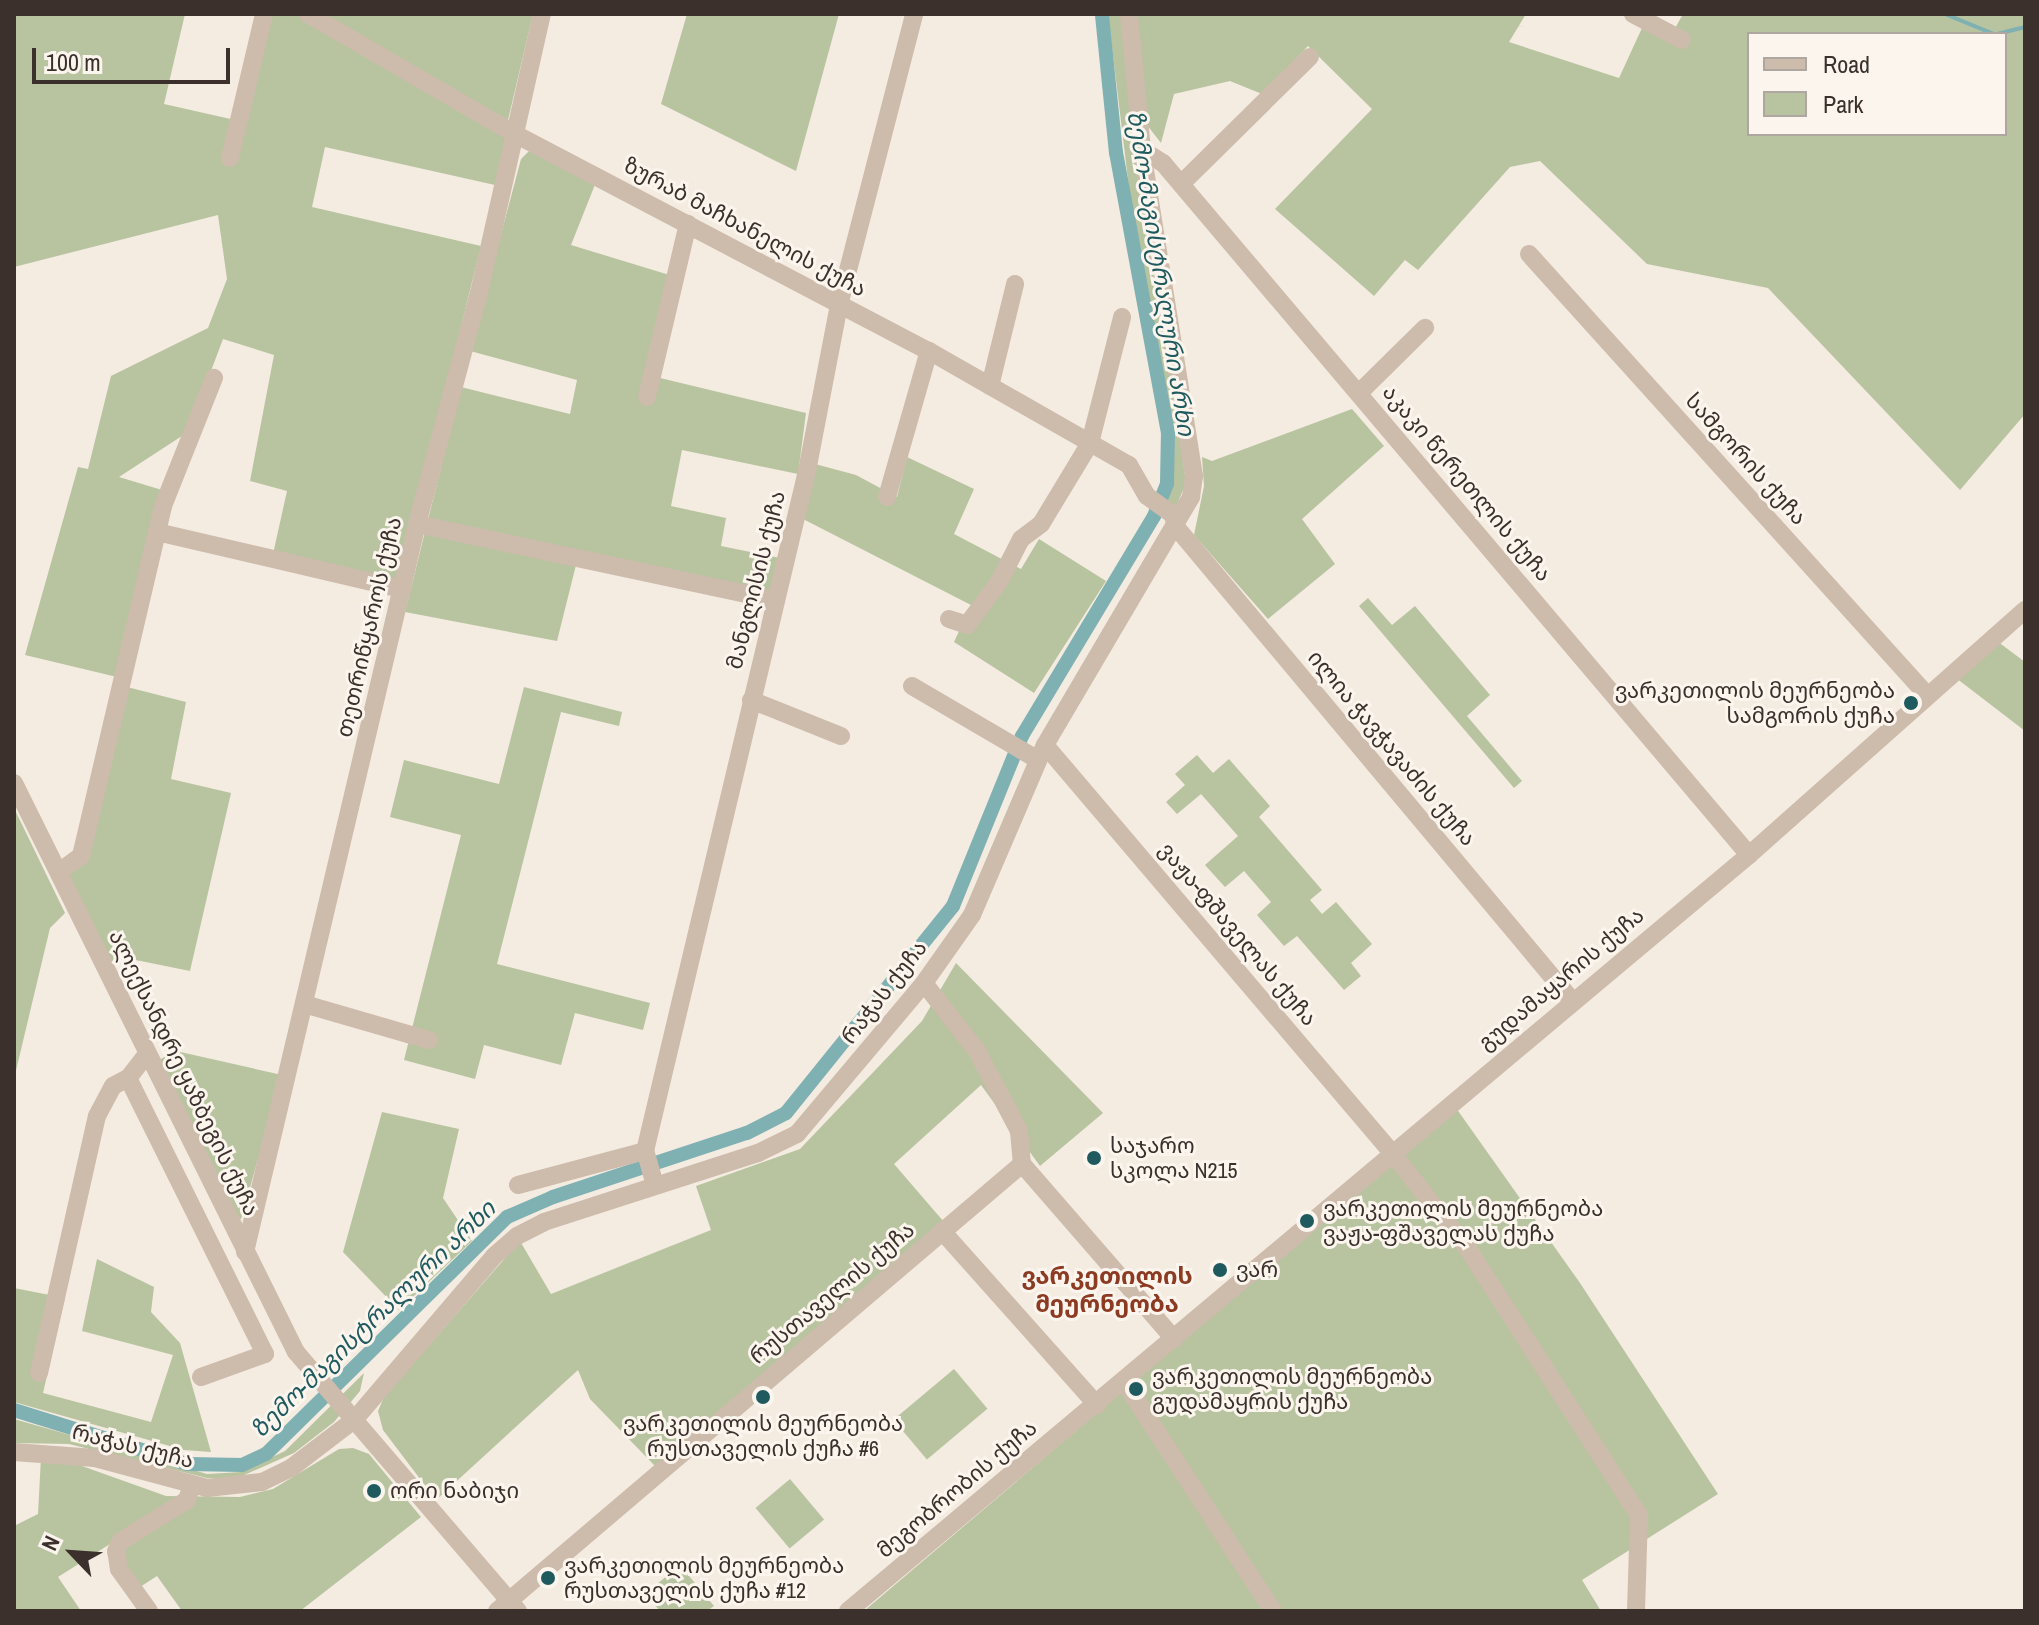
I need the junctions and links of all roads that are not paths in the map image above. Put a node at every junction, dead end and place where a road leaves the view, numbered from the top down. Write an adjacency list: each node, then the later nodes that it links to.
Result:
1 (264, 14): 11 (street)
2 (308, 14): 9 (street, ზურაბ მაჩხანელის ქუჩა)
3 (542, 14): 9 (street, თეთრიწყაროს ქუჩა)
4 (914, 14): 16 (street, მანგლისის ქუჩა)
5 (1129, 14): 10 (street, რაჭას ქუჩა)
6 (1633, 14): 7 (street)
7 (1682, 40)
8 (1310, 57): 12 (street)
9 (513, 133): 13 (street, ზურაბ მაჩხანელის ქუჩა); 28 (street, თეთრიწყაროს ქუჩა)
10 (1142, 150): 12 (street, აკაკი წერეთლის ქუჩა); 27 (street, რაჭას ქუჩა)
11 (230, 158)
12 (1181, 184): 22 (street, აკაკი წერეთლის ქუჩა)
13 (688, 224): 16 (street, ზურაბ მაჩხანელის ქუჩა); 23 (street)
14 (1529, 254): 35 (street, სამგორის ქუჩა)
15 (1015, 284): 21 (street)
16 (839, 305): 19 (street, ზურაბ მაჩხანელის ქუჩა); 31 (street, მანგლისის ქუჩა)
17 (1122, 317): 24 (street)
18 (1425, 328): 22 (street)
19 (929, 351): 21 (street, ზურაბ მაჩხანელის ქუჩა); 26 (street)
20 (214, 378): 29 (street)
21 (990, 386): 24 (street, ზურაბ მაჩხანელის ქუჩა)
22 (1359, 393): 40 (street, აკაკი წერეთლის ქუჩა)
23 (647, 397)
24 (1090, 443): 25 (street, ზურაბ მაჩხანელის ქუჩა); 33 (street)
25 (1147, 496): 27 (street, ილია ჭავჭავაძის ქუჩა)
26 (887, 497)
27 (1174, 521): 38 (street, რაჭას ქუჩა); 43 (street, ილია ჭავჭავაძის ქუჩა)
28 (417, 524): 30 (street, თეთრიწყაროს ქუჩა); 31 (street)
29 (157, 532): 30 (street); 41 (street)
30 (402, 589): 44 (street, თეთრიწყაროს ქუჩა)
31 (776, 600): 36 (street, მანგლისის ქუჩა)
32 (2025, 610): 35 (street, გუდამაყარის ქუჩა)
33 (949, 619)
34 (912, 686): 38 (street, ვაჟა-ფშაველას ქუჩა)
35 (1927, 695): 40 (street, გუდამაყარის ქუჩა)
36 (751, 700): 37 (street); 48 (street, მანგლისის ქუჩა)
37 (841, 736)
38 (1036, 752): 42 (street, რაჭას ქუჩა); 49 (street, ვაჟა-ფშაველას ქუჩა)
39 (14, 783): 41 (street, ალექსანდრე ყაზბეგის ქუჩა)
40 (1749, 855): 43 (street, გუდამაყარის ქუჩა)
41 (59, 872): 46 (street, ალექსანდრე ყაზბეგის ქუჩა)
42 (924, 983): 50 (street); 51 (street, რაჭას ქუჩა)
43 (1571, 999): 49 (street, გუდამაყარის ქუჩა)
44 (304, 1004): 45 (street); 54 (street, თეთრიწყაროს ქუჩა)
45 (429, 1040)
46 (147, 1054): 47 (street); 54 (street, ალექსანდრე ყაზბეგის ქუჩა)
47 (128, 1078): 56 (street); 57 (street)
48 (645, 1154): 51 (street); 52 (street)
49 (1393, 1154): 55 (street, გუდამაყარის ქუჩა); 67 (street, ვაჟა-ფშაველას ქუჩა)
50 (1022, 1164): 53 (street, რუსთაველის ქუჩა); 55 (street)
51 (654, 1181): 60 (street, რაჭას ქუჩა)
52 (518, 1185)
53 (942, 1231): 59 (street); 63 (street, რუსთაველის ქუჩა)
54 (245, 1252): 60 (street, ალექსანდრე ყაზბეგის ქუჩა)
55 (1174, 1339): 58 (street, გუდამაყარის ქუჩა)
56 (39, 1373)
57 (201, 1377)
58 (1125, 1383): 59 (street, მეგობრობის ქუჩა); 66 (street)
59 (1097, 1405): 65 (street, მეგობრობის ქუჩა)
60 (351, 1414): 62 (street, რაჭას ქუჩა); 63 (street, ალექსანდრე ყაზბეგის ქუჩა)
61 (14, 1452): 62 (street, რაჭას ქუჩა)
62 (192, 1485): 64 (street)
63 (508, 1608)
64 (149, 1611)
65 (848, 1611)
66 (1273, 1611)
67 (1636, 1611)

